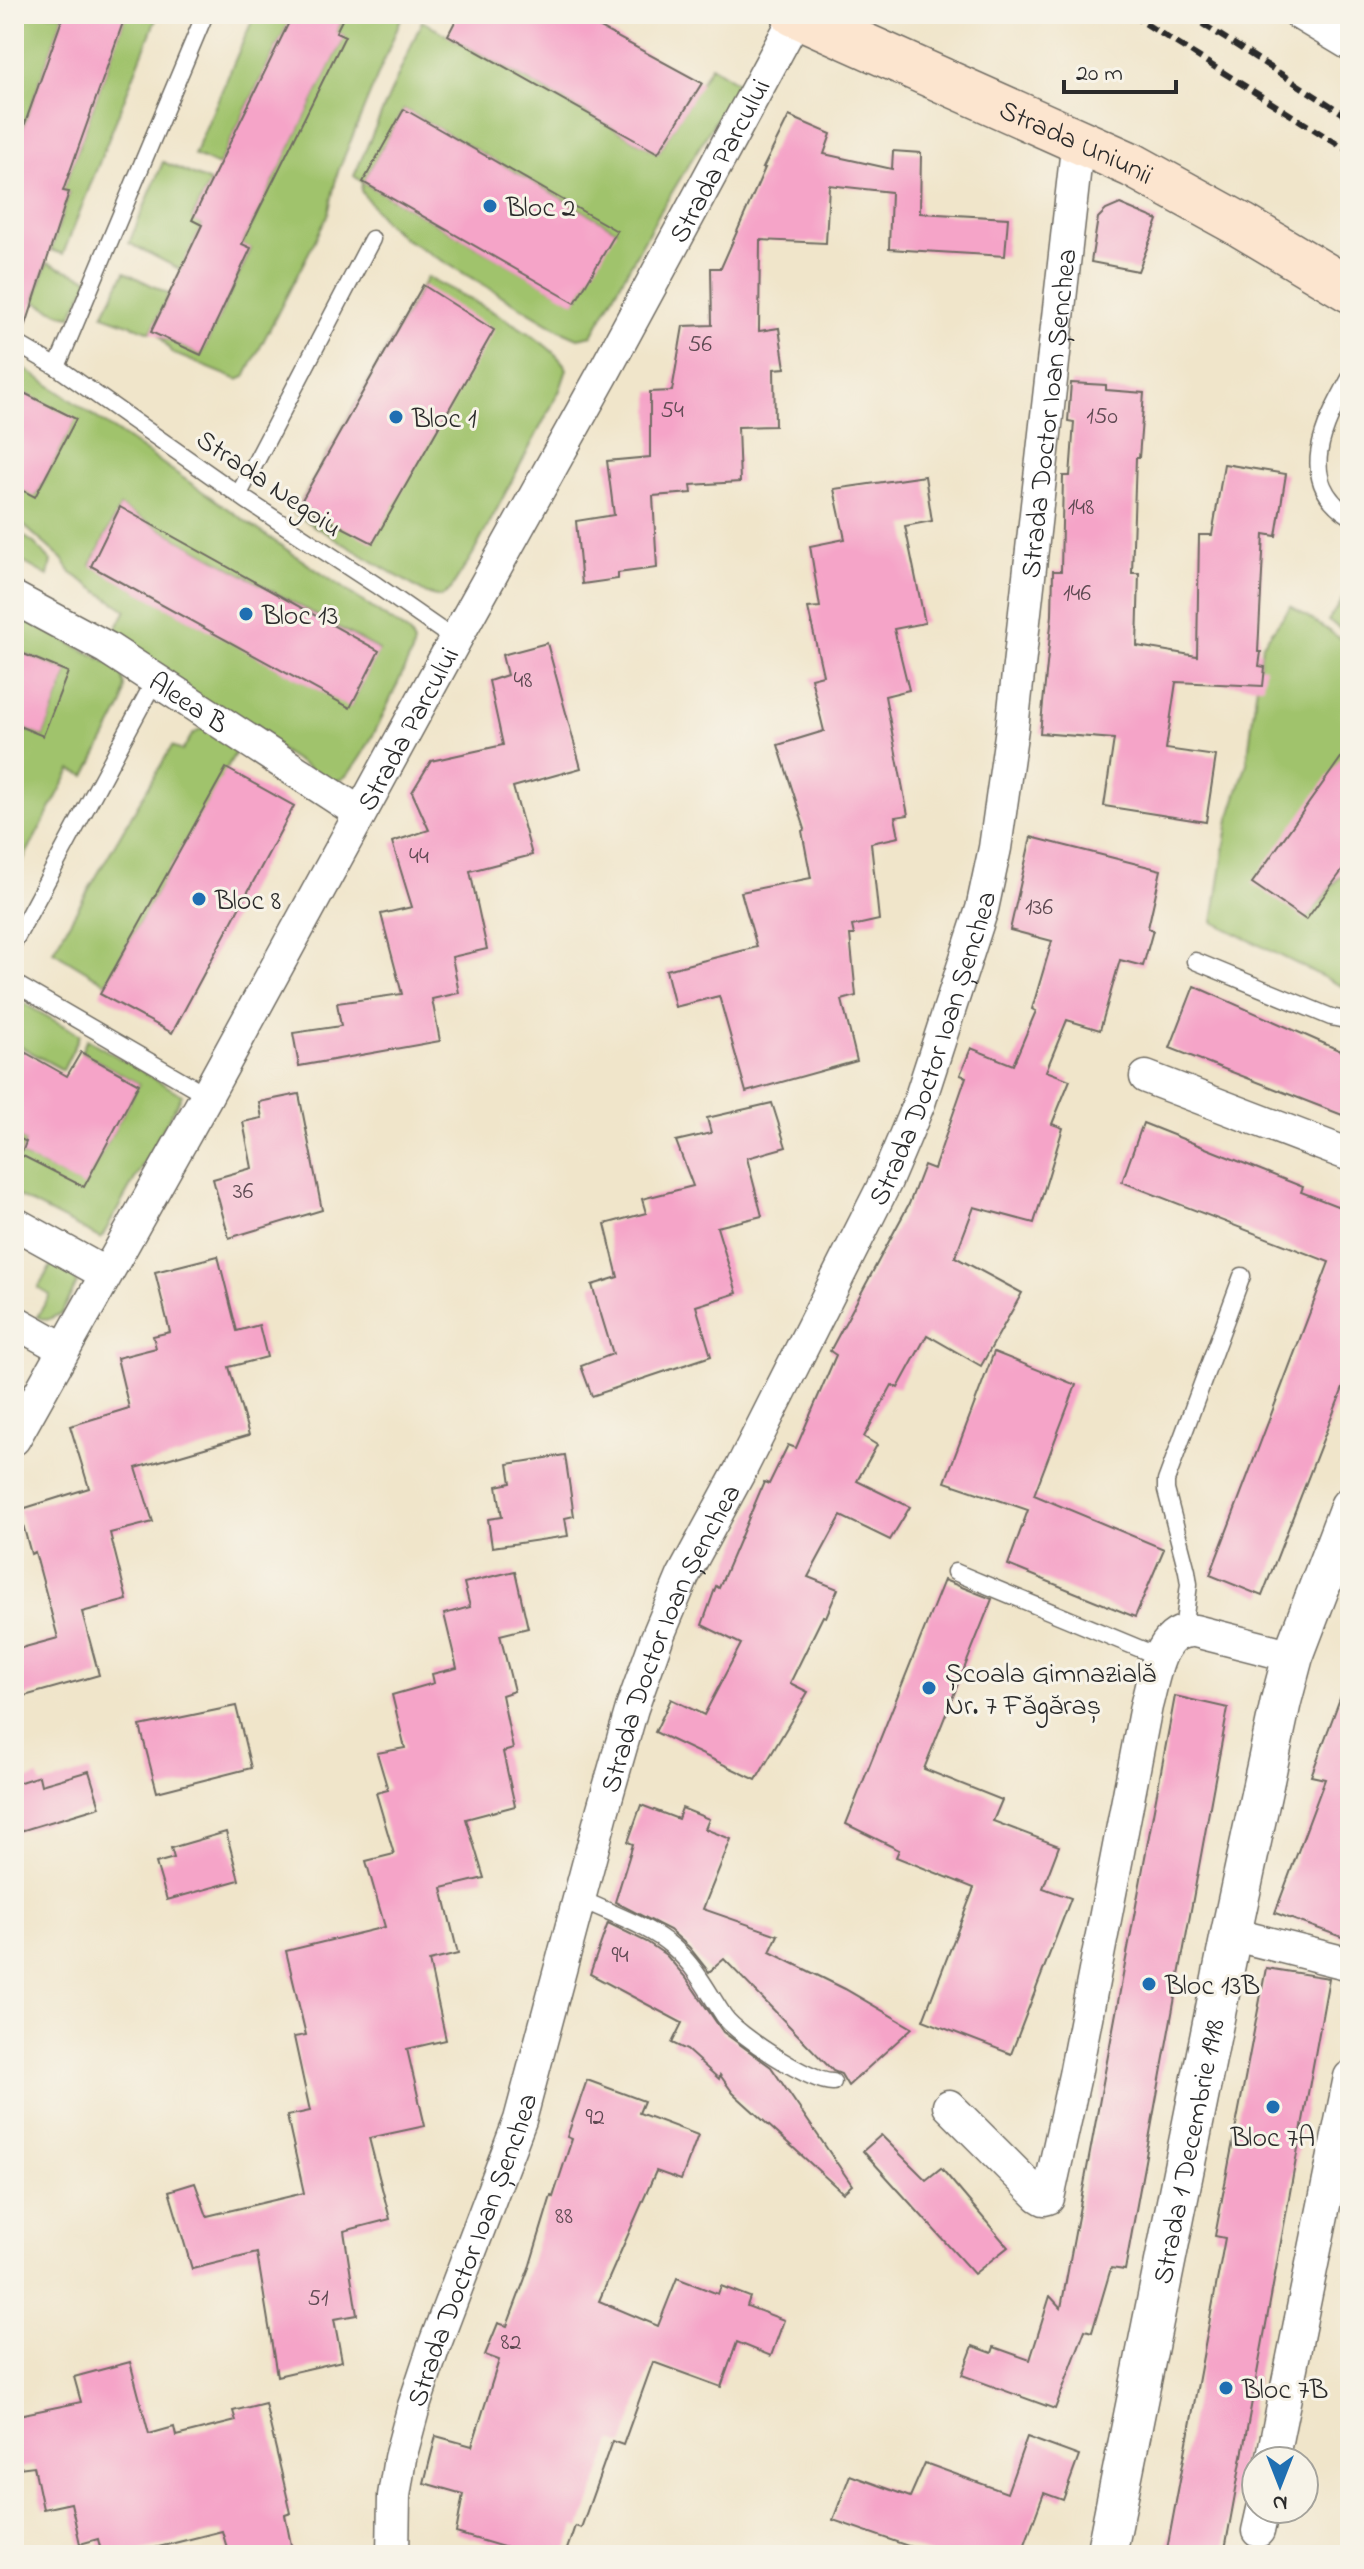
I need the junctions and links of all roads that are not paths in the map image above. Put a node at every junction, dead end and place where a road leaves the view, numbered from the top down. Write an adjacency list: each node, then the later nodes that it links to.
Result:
1 (205, 14): 9 (lane)
2 (795, 14): 5 (main road, Strada Uniunii); 14 (street, Strada Parcului)
3 (1300, 14): 4 (street)
4 (1350, 44)
5 (1078, 139): 7 (main road, Strada Uniunii); 35 (street, Strada Doctor Ioan Șenchea)
6 (372, 239): 11 (lane)
7 (1350, 290)
8 (14, 342): 9 (lane, Strada Negoiu)
9 (57, 367): 11 (lane, Strada Negoiu)
10 (1350, 378): 12 (lane)
11 (239, 494): 14 (lane, Strada Negoiu)
12 (1350, 516)
13 (14, 598): 15 (street, Aleea B)
14 (455, 640): 16 (street, Strada Parcului)
15 (155, 680): 16 (street, Aleea B); 17 (lane)
16 (360, 813): 22 (street, Strada Parcului)
17 (14, 942)
18 (1195, 961): 20 (lane)
19 (14, 983): 22 (lane)
20 (1350, 1021)
21 (1146, 1077): 23 (street)
22 (207, 1095): 25 (street, Strada Parcului)
23 (1350, 1155)
24 (14, 1223): 25 (street)
25 (106, 1274): 28 (street, Strada Parcului)
26 (1242, 1276): 32 (lane)
27 (14, 1321): 28 (street)
28 (64, 1349): 29 (street, Strada Parcului)
29 (14, 1439)
30 (1350, 1507): 33 (street, Strada 1 Decembrie 1918)
31 (955, 1572): 34 (lane)
32 (1183, 1631): 33 (street); 34 (street)
33 (1293, 1656): 36 (street, Strada 1 Decembrie 1918)
34 (1160, 1657): 40 (street)
35 (581, 1899): 39 (lane); 42 (street, Strada Doctor Ioan Șenchea)
36 (1231, 1934): 37 (street); 43 (street, Strada 1 Decembrie 1918)
37 (1350, 1964)
38 (1350, 2077): 41 (street)
39 (833, 2082)
40 (949, 2106)
41 (1275, 2445)
42 (393, 2555)
43 (1106, 2555)

